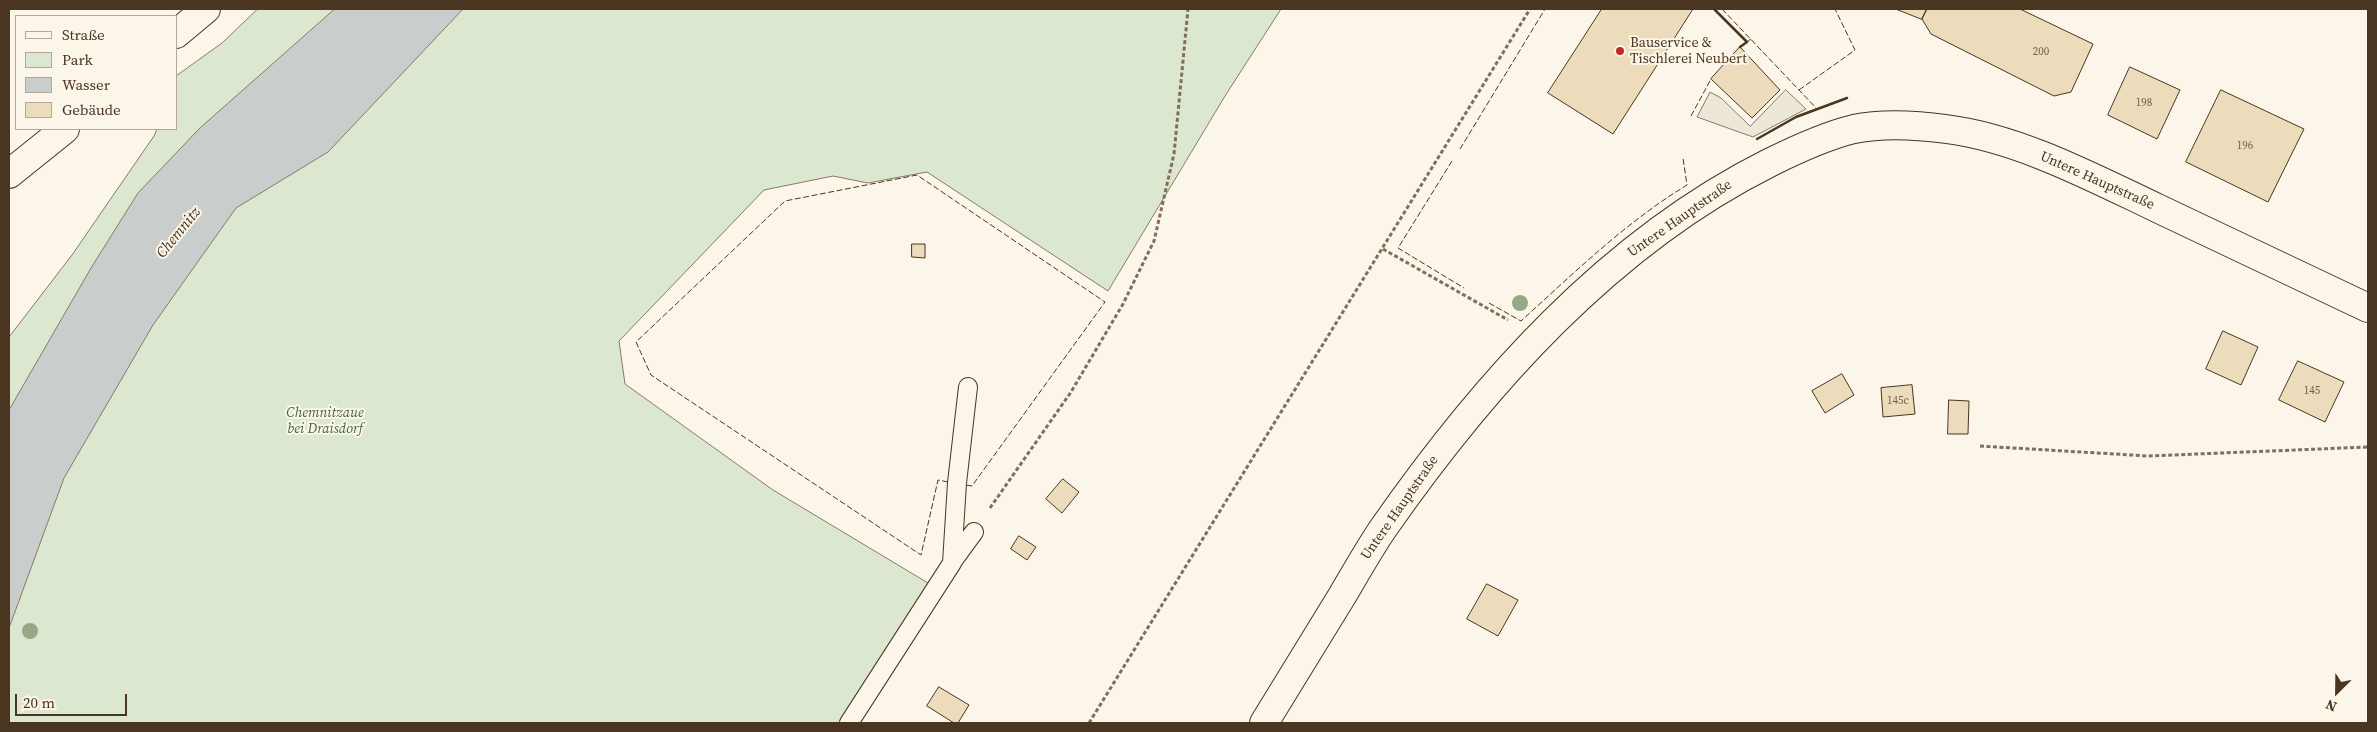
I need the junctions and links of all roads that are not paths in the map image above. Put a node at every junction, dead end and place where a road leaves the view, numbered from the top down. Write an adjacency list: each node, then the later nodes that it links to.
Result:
1 (206, 9): 2 (street)
2 (178, 32)
3 (64, 130): 4 (street)
4 (9, 174)
5 (2368, 308): 10 (street, Untere Hauptstraße)
6 (968, 387): 8 (lane)
7 (974, 532): 8 (lane)
8 (952, 563): 9 (lane)
9 (849, 723)
10 (1264, 723)

